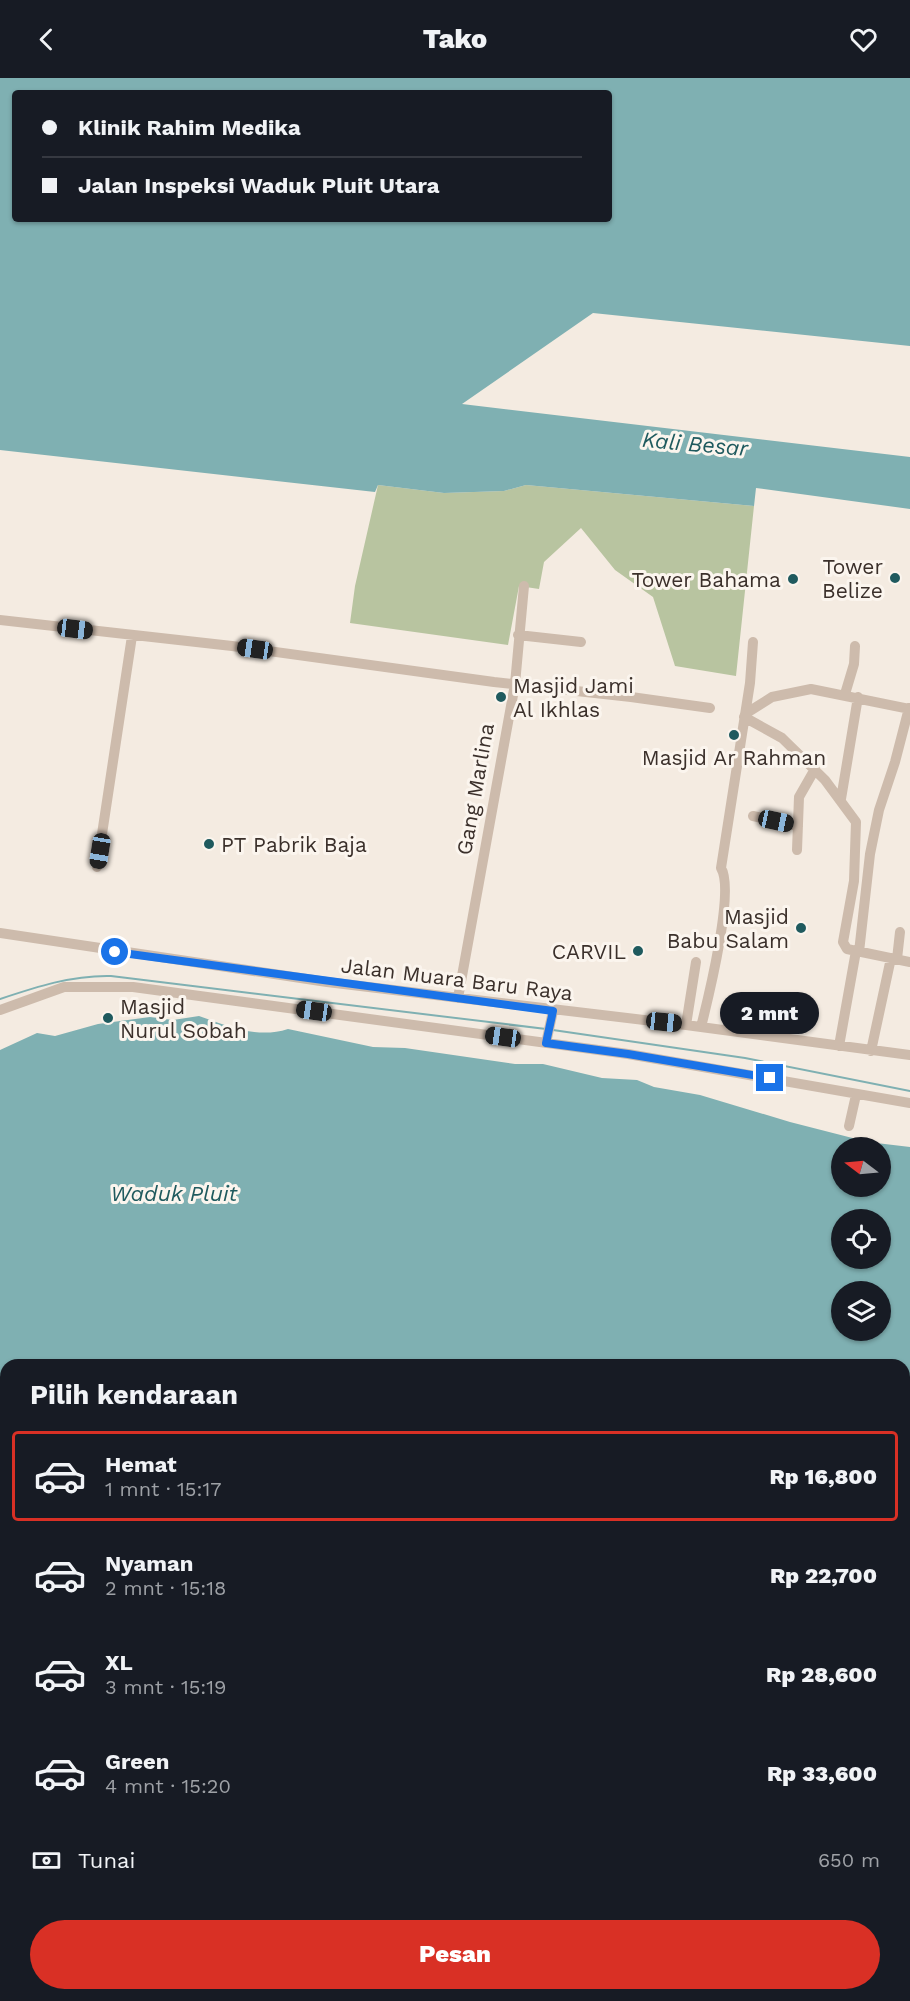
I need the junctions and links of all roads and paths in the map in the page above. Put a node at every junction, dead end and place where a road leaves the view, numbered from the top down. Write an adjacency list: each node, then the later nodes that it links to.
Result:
1 (524, 586): 3 (street, Gang Marlina)
2 (0, 620): 4 (street)
3 (519, 635): 5 (street); 8 (street, Gang Marlina)
4 (132, 636): 8 (street); 19 (street)
5 (581, 642)
6 (753, 642): 13 (street)
7 (855, 646): 9 (street)
8 (515, 684): 11 (street); 26 (street, Gang Marlina)
9 (845, 694): 10 (street); 13 (street)
10 (858, 697): 12 (street); 15 (street)
11 (710, 708)
12 (909, 709): 22 (street)
13 (745, 716): 14 (street); 30 (street)
14 (815, 769): 15 (street); 17 (street)
15 (841, 799): 22 (street)
16 (753, 816): 17 (street)
17 (798, 826): 18 (street)
18 (797, 850)
19 (97, 867)
20 (900, 932): 23 (street)
21 (0, 933): 26 (street, Jalan Muara Baru Raya)
22 (857, 952): 23 (street); 32 (street)
23 (894, 958): 25 (street); 33 (street)
24 (696, 962): 29 (street)
25 (910, 962)
26 (458, 998): 28 (street, Jalan Muara Baru Raya)
27 (0, 1010): 31 (street)
28 (553, 1011): 29 (street, Jalan Muara Baru Raya); 31 (street)
29 (686, 1025): 30 (street, Jalan Muara Baru Raya)
30 (701, 1027): 32 (street, Jalan Muara Baru Raya)
31 (546, 1043): 35 (street)
32 (839, 1046): 33 (street, Jalan Muara Baru Raya)
33 (871, 1051): 34 (street, Jalan Muara Baru Raya)
34 (910, 1056)
35 (856, 1095): 36 (street); 37 (street)
36 (910, 1103)
37 (849, 1126)

